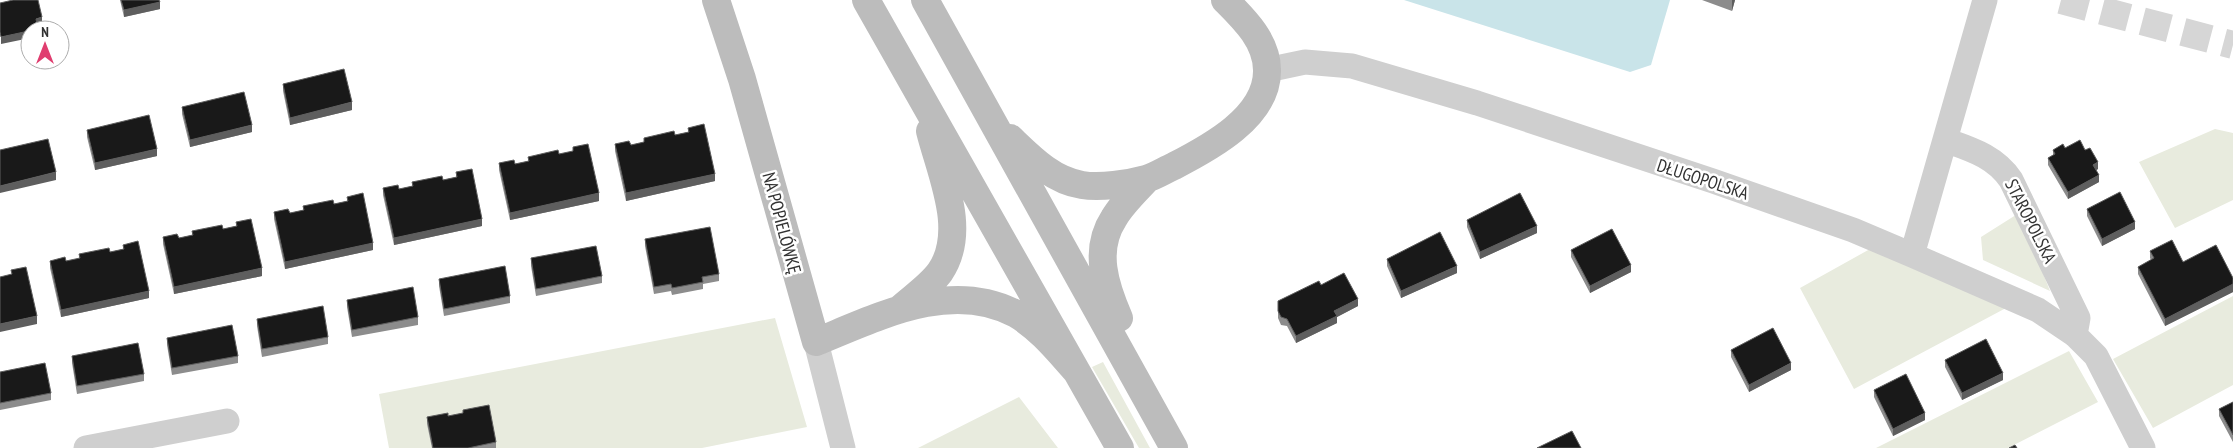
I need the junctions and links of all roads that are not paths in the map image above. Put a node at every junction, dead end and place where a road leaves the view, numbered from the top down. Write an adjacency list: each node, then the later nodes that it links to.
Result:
1 (716, 0): 14 (main road, NA POPIELÓWKĘ)
2 (866, 0): 7 (main road)
3 (925, 0): 8 (main road)
4 (1226, 0): 6 (main road)
5 (1985, 0): 9 (street)
6 (1267, 70): 10 (main road); 11 (street, DŁUGOPOLSKA)
7 (921, 95): 12 (main road); 15 (main road)
8 (993, 121): 10 (main road); 16 (main road)
9 (1945, 140): 11 (street); 13 (street, STAROPOLSKA)
10 (1147, 179): 16 (main road)
11 (1912, 255): 13 (street, DŁUGOPOLSKA)
12 (900, 308): 14 (main road); 15 (main road)
13 (2075, 335): 22 (street, DŁUGOPOLSKA)
14 (816, 342): 19 (street, NA POPIELÓWKĘ)
15 (1077, 372): 20 (main road)
16 (1152, 409): 21 (main road)
17 (227, 421): 18 (street)
18 (86, 448)
19 (843, 448)
20 (1120, 448)
21 (1174, 448)
22 (2144, 448)

